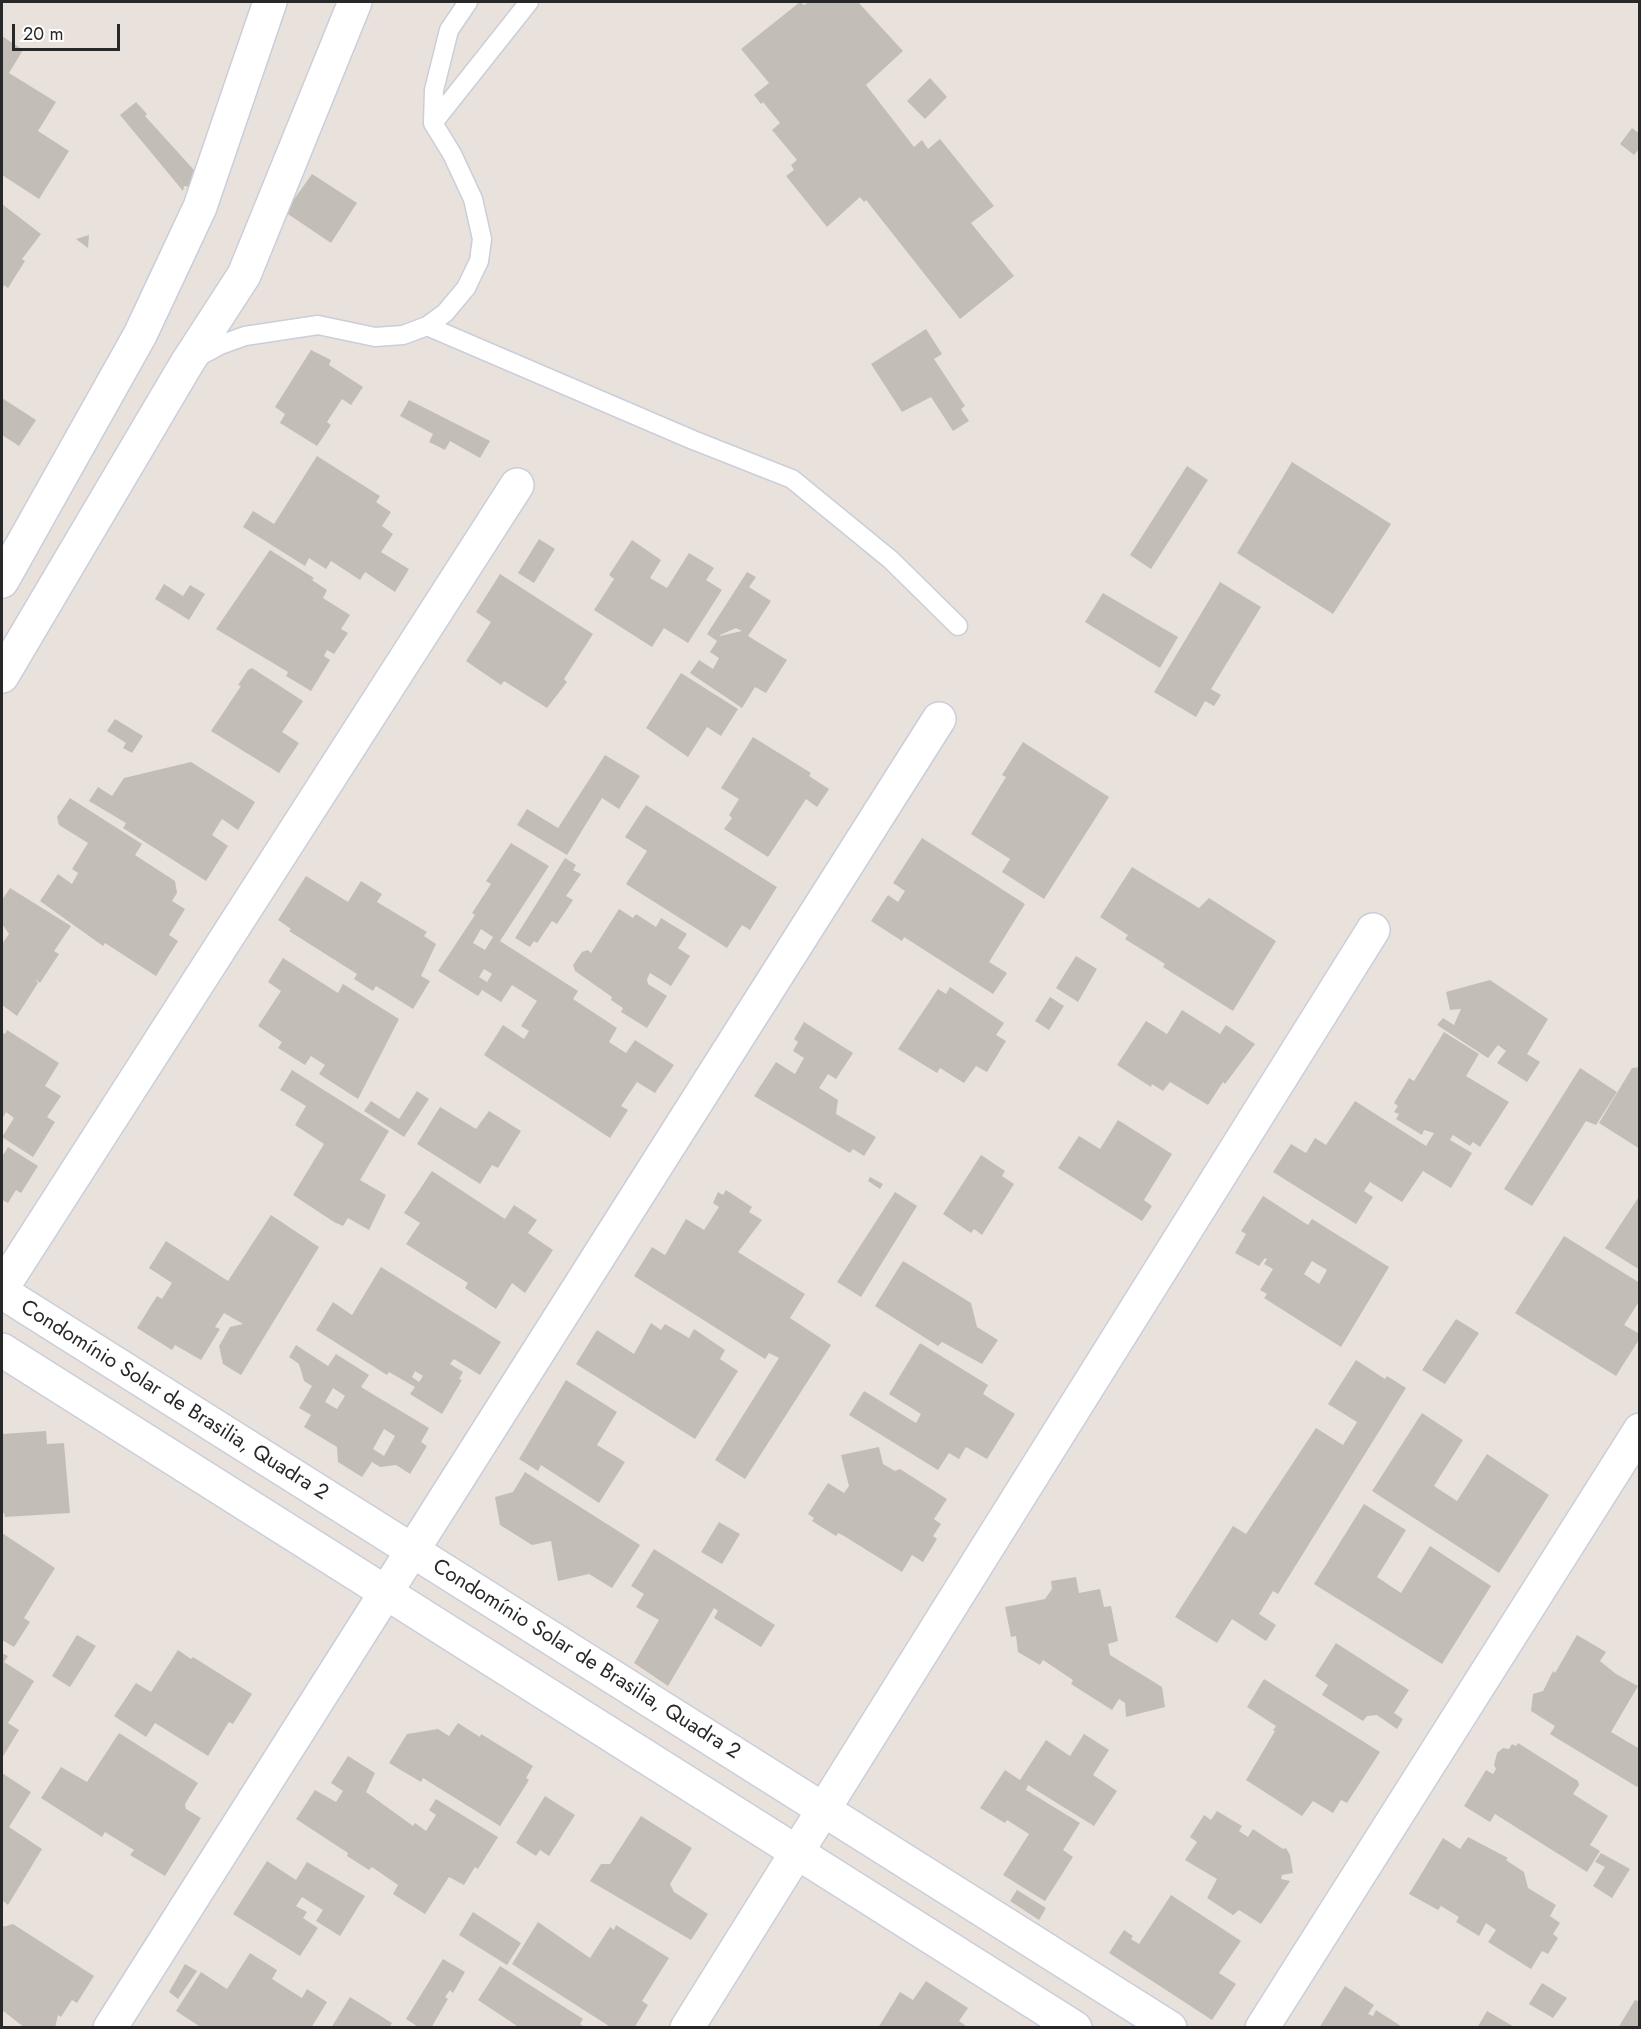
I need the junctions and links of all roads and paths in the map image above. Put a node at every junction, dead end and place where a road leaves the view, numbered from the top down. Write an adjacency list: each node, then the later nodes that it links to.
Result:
1 (270, 2): 9 (street)
2 (356, 2): 7 (street)
3 (468, 2): 5 (lane)
4 (529, 2): 5 (lane)
5 (433, 123): 6 (lane)
6 (427, 326): 7 (lane); 10 (lane)
7 (187, 363): 11 (street)
8 (517, 485): 14 (street)
9 (2, 581)
10 (958, 627)
11 (2, 676)
12 (939, 719): 17 (street)
13 (1373, 930): 19 (street)
14 (2, 1290): 17 (street, Condomínio Solar de Brasilia, Quadra 2)
15 (2, 1350): 18 (street)
16 (1640, 1430): 25 (street)
17 (412, 1550): 18 (street); 19 (street, Condomínio Solar de Brasilia, Quadra 2)
18 (385, 1592): 20 (street); 21 (street)
19 (824, 1809): 20 (street); 24 (street, Condomínio Solar de Brasilia, Quadra 2)
20 (797, 1852): 22 (street); 23 (street)
21 (110, 2028)
22 (687, 2028)
23 (1076, 2028)
24 (1170, 2028)
25 (1262, 2028)

